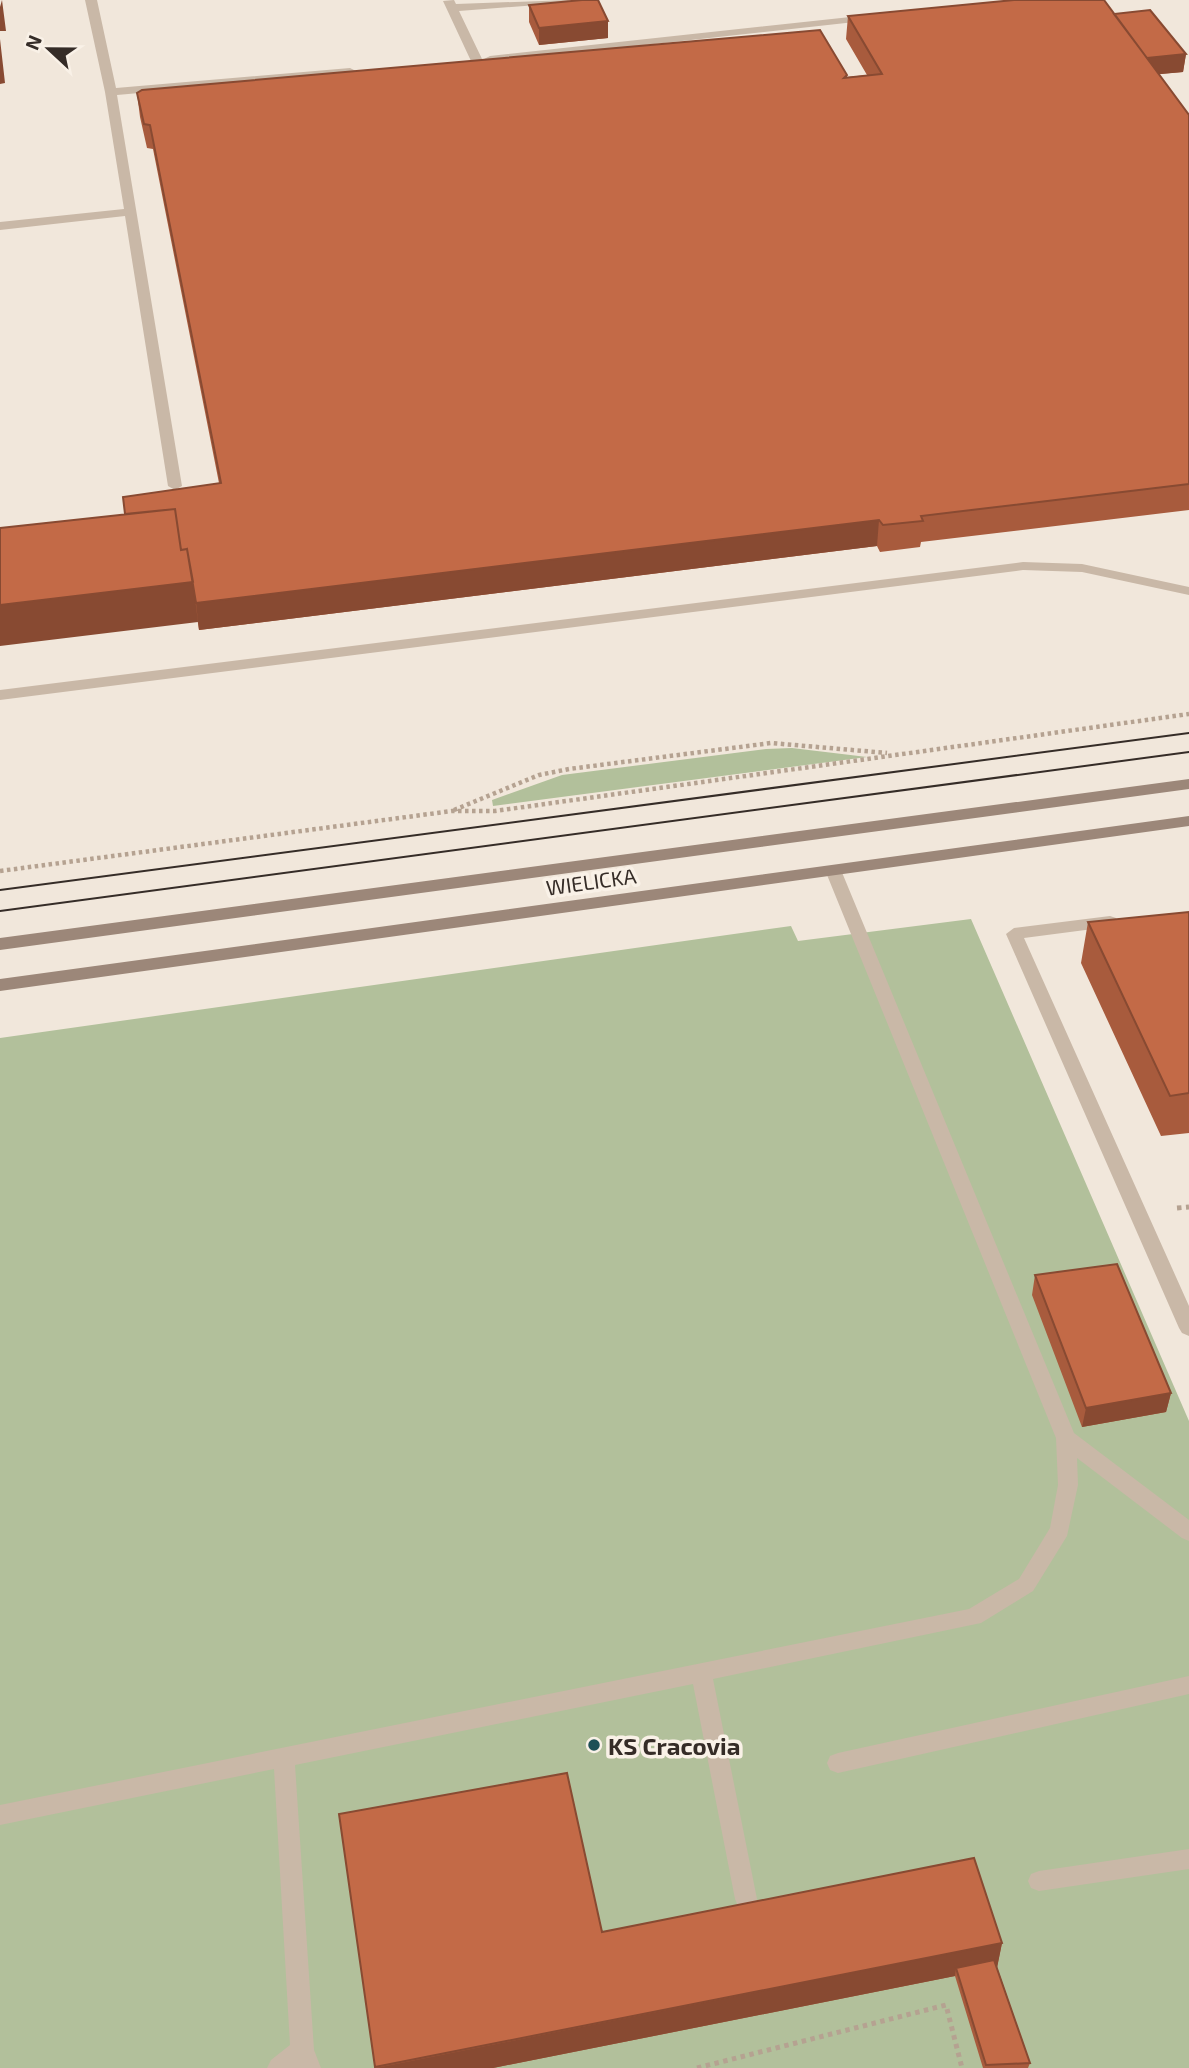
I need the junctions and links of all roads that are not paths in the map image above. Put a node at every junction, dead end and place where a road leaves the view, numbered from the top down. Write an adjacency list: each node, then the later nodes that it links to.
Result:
1 (91, 0): 8 (lane)
2 (564, 0): 3 (lane)
3 (450, 4): 5 (lane)
4 (888, 16): 5 (lane)
5 (477, 61): 6 (lane)
6 (464, 62)
7 (360, 71): 8 (lane)
8 (111, 92): 9 (lane)
9 (129, 212): 10 (lane); 11 (lane)
10 (0, 226)
11 (175, 486)
12 (1189, 591): 13 (lane)
13 (0, 695)
14 (1189, 784): 18 (main road, WIELICKA)
15 (1189, 821): 16 (main road, WIELICKA)
16 (833, 870): 19 (main road, WIELICKA); 21 (lane)
17 (1122, 920): 20 (lane)
18 (0, 944)
19 (0, 985)
20 (1189, 1328)
21 (1066, 1438): 22 (lane); 23 (lane)
22 (1189, 1532)
23 (701, 1672): 25 (lane); 30 (lane)
24 (1189, 1685): 26 (lane)
25 (284, 1757): 27 (lane); 31 (lane)
26 (838, 1763)
27 (0, 1815)
28 (1189, 1859): 29 (lane)
29 (1039, 1881)
30 (746, 1899)
31 (306, 2059): 32 (lane)
32 (279, 2068)

